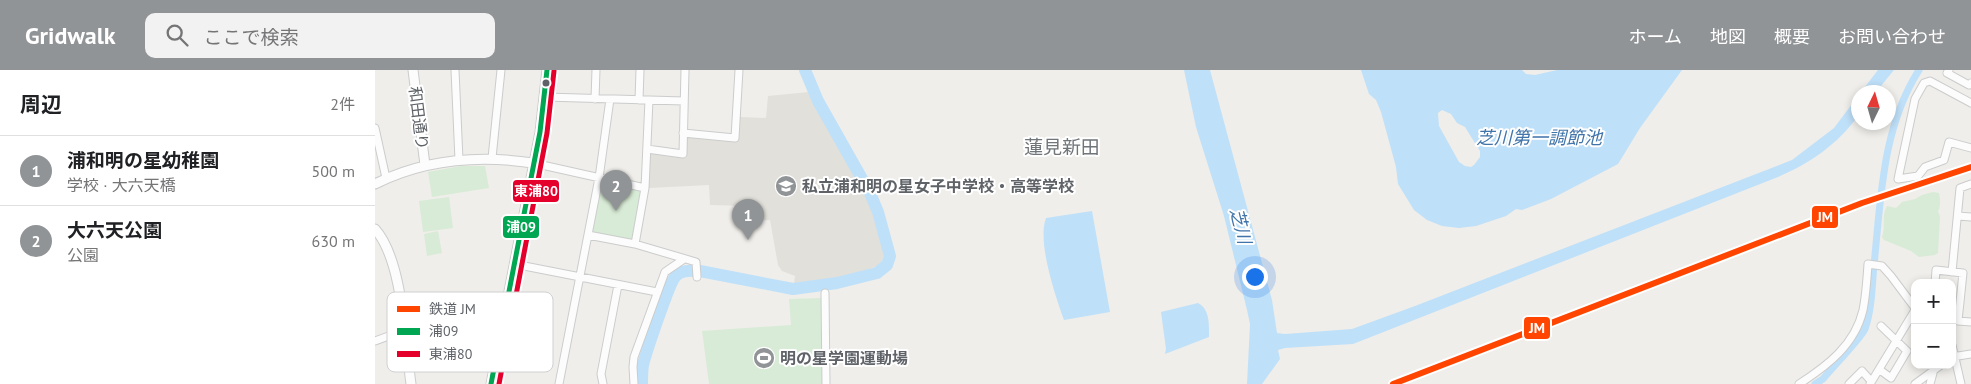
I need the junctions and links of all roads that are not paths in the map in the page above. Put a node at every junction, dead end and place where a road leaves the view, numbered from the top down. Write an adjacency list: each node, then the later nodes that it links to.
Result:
1 (413, 70): 26 (street, 和田通り)
2 (455, 70): 24 (street)
3 (501, 70): 23 (street)
4 (547, 70): 11 (street)
5 (596, 70): 12 (street)
6 (639, 70): 14 (street)
7 (685, 70): 16 (street)
8 (739, 70): 19 (street)
9 (1949, 70): 10 (street)
10 (1971, 83)
11 (545, 97): 12 (street); 25 (street)
12 (595, 99): 13 (street)
13 (610, 99): 14 (street); 28 (street)
14 (639, 100): 15 (street)
15 (649, 100): 16 (street); 22 (street)
16 (685, 101): 19 (street)
17 (1971, 103): 21 (street)
18 (375, 128): 20 (street)
19 (683, 134): 22 (street)
20 (376, 142): 27 (street)
21 (1971, 148)
22 (647, 149): 31 (street)
23 (493, 158): 24 (street); 25 (street)
24 (459, 160): 26 (street)
25 (533, 163): 28 (street); 38 (street)
26 (425, 165): 27 (street)
27 (386, 178): 29 (street)
28 (599, 178): 31 (street); 35 (street)
29 (375, 184)
30 (1971, 184): 32 (street)
31 (645, 188): 36 (street)
32 (1958, 216): 33 (street); 39 (street)
33 (1971, 217)
34 (375, 229): 44 (street)
35 (588, 235): 36 (street); 41 (street)
36 (635, 244): 37 (street)
37 (684, 259): 40 (street); 46 (street)
38 (514, 264): 41 (street); 45 (street)
39 (1953, 272): 42 (street); 50 (street)
40 (697, 277)
41 (580, 278): 43 (street); 62 (street)
42 (1936, 279)
43 (618, 285): 46 (street); 63 (street)
44 (398, 292)
45 (509, 292)
46 (657, 292): 64 (street)
47 (825, 293): 65 (street)
48 (1911, 304): 66 (street)
49 (1911, 316): 53 (street)
50 (1971, 322)
51 (1881, 326): 53 (street)
52 (387, 336): 54 (street)
53 (1896, 340): 59 (street); 59 (street)
54 (375, 341)
55 (1971, 354): 56 (street)
56 (1956, 356)
57 (1956, 364): 70 (street)
58 (1937, 369): 60 (street)
59 (1880, 370): 61 (street)
60 (1933, 373): 68 (street); 69 (street)
61 (1870, 382): 67 (street)
62 (559, 384)
63 (603, 384)
64 (634, 384)
65 (826, 384)
66 (1799, 384)
67 (1849, 384)
68 (1915, 384)
69 (1930, 384)
70 (1961, 384)

